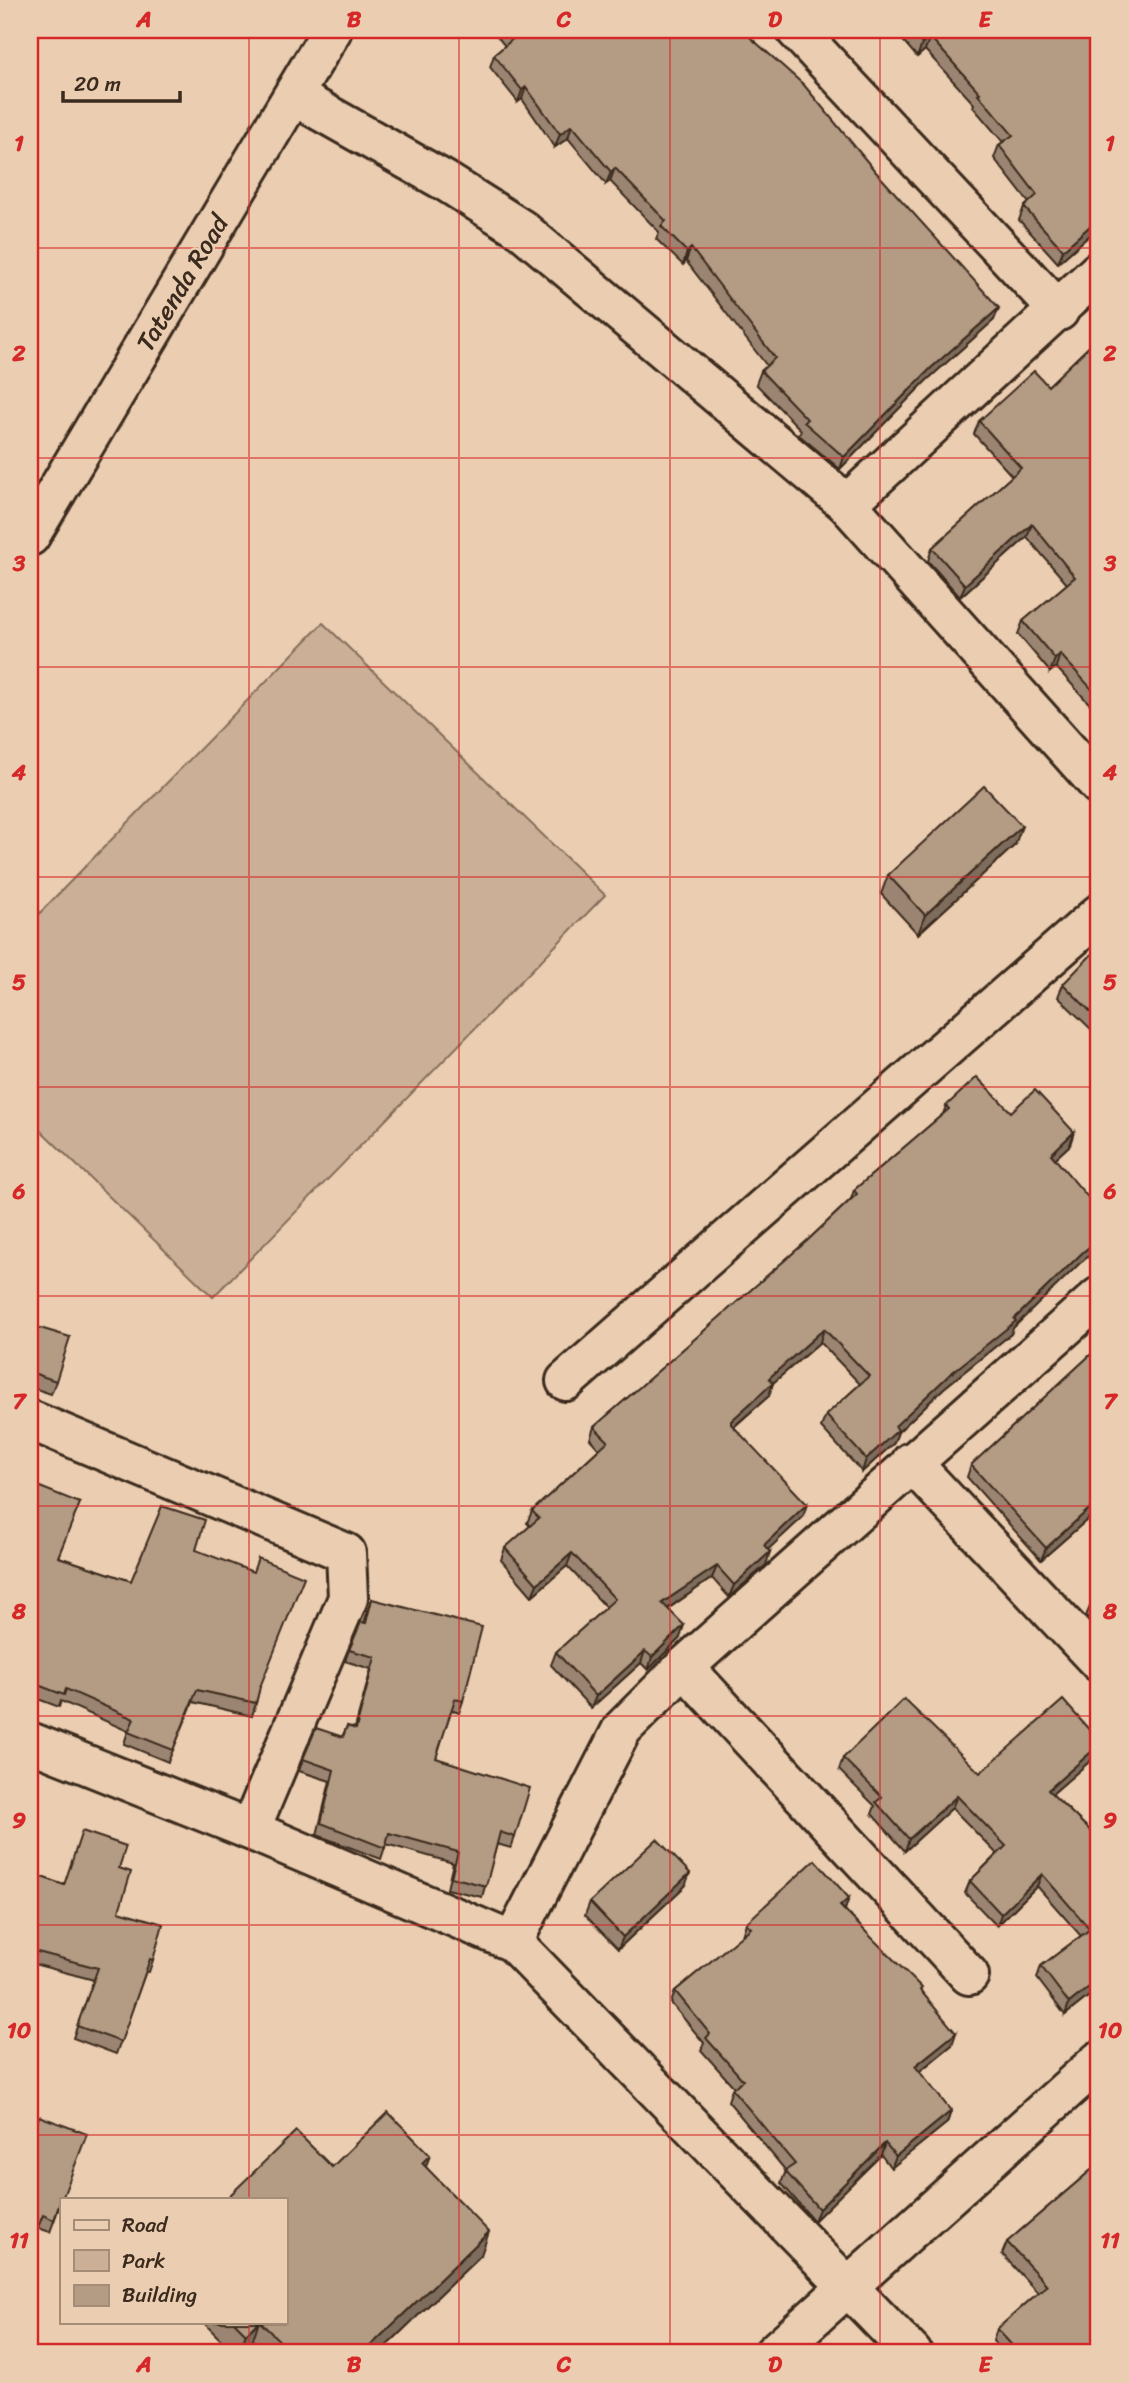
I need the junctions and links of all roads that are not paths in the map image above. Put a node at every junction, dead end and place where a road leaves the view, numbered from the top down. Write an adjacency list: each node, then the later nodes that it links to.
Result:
1 (332, 30): 3 (street, Tatenda Road)
2 (796, 30): 5 (street)
3 (294, 96): 6 (street); 7 (street, Tatenda Road)
4 (1099, 271): 5 (street)
5 (1059, 311): 6 (street)
6 (847, 504): 8 (street)
7 (30, 536)
8 (1099, 785)
9 (1099, 914): 11 (street)
10 (1099, 1297): 13 (street)
11 (566, 1381)
12 (30, 1420): 17 (street)
13 (911, 1462): 14 (street); 15 (street)
14 (1099, 1662)
15 (684, 1667): 18 (street); 19 (street)
16 (30, 1742): 17 (street)
17 (250, 1830): 18 (street)
18 (513, 1942): 21 (street)
19 (969, 1975)
20 (1095, 2075): 21 (street)
21 (848, 2286): 22 (street); 23 (street)
22 (774, 2353)
23 (912, 2353)

